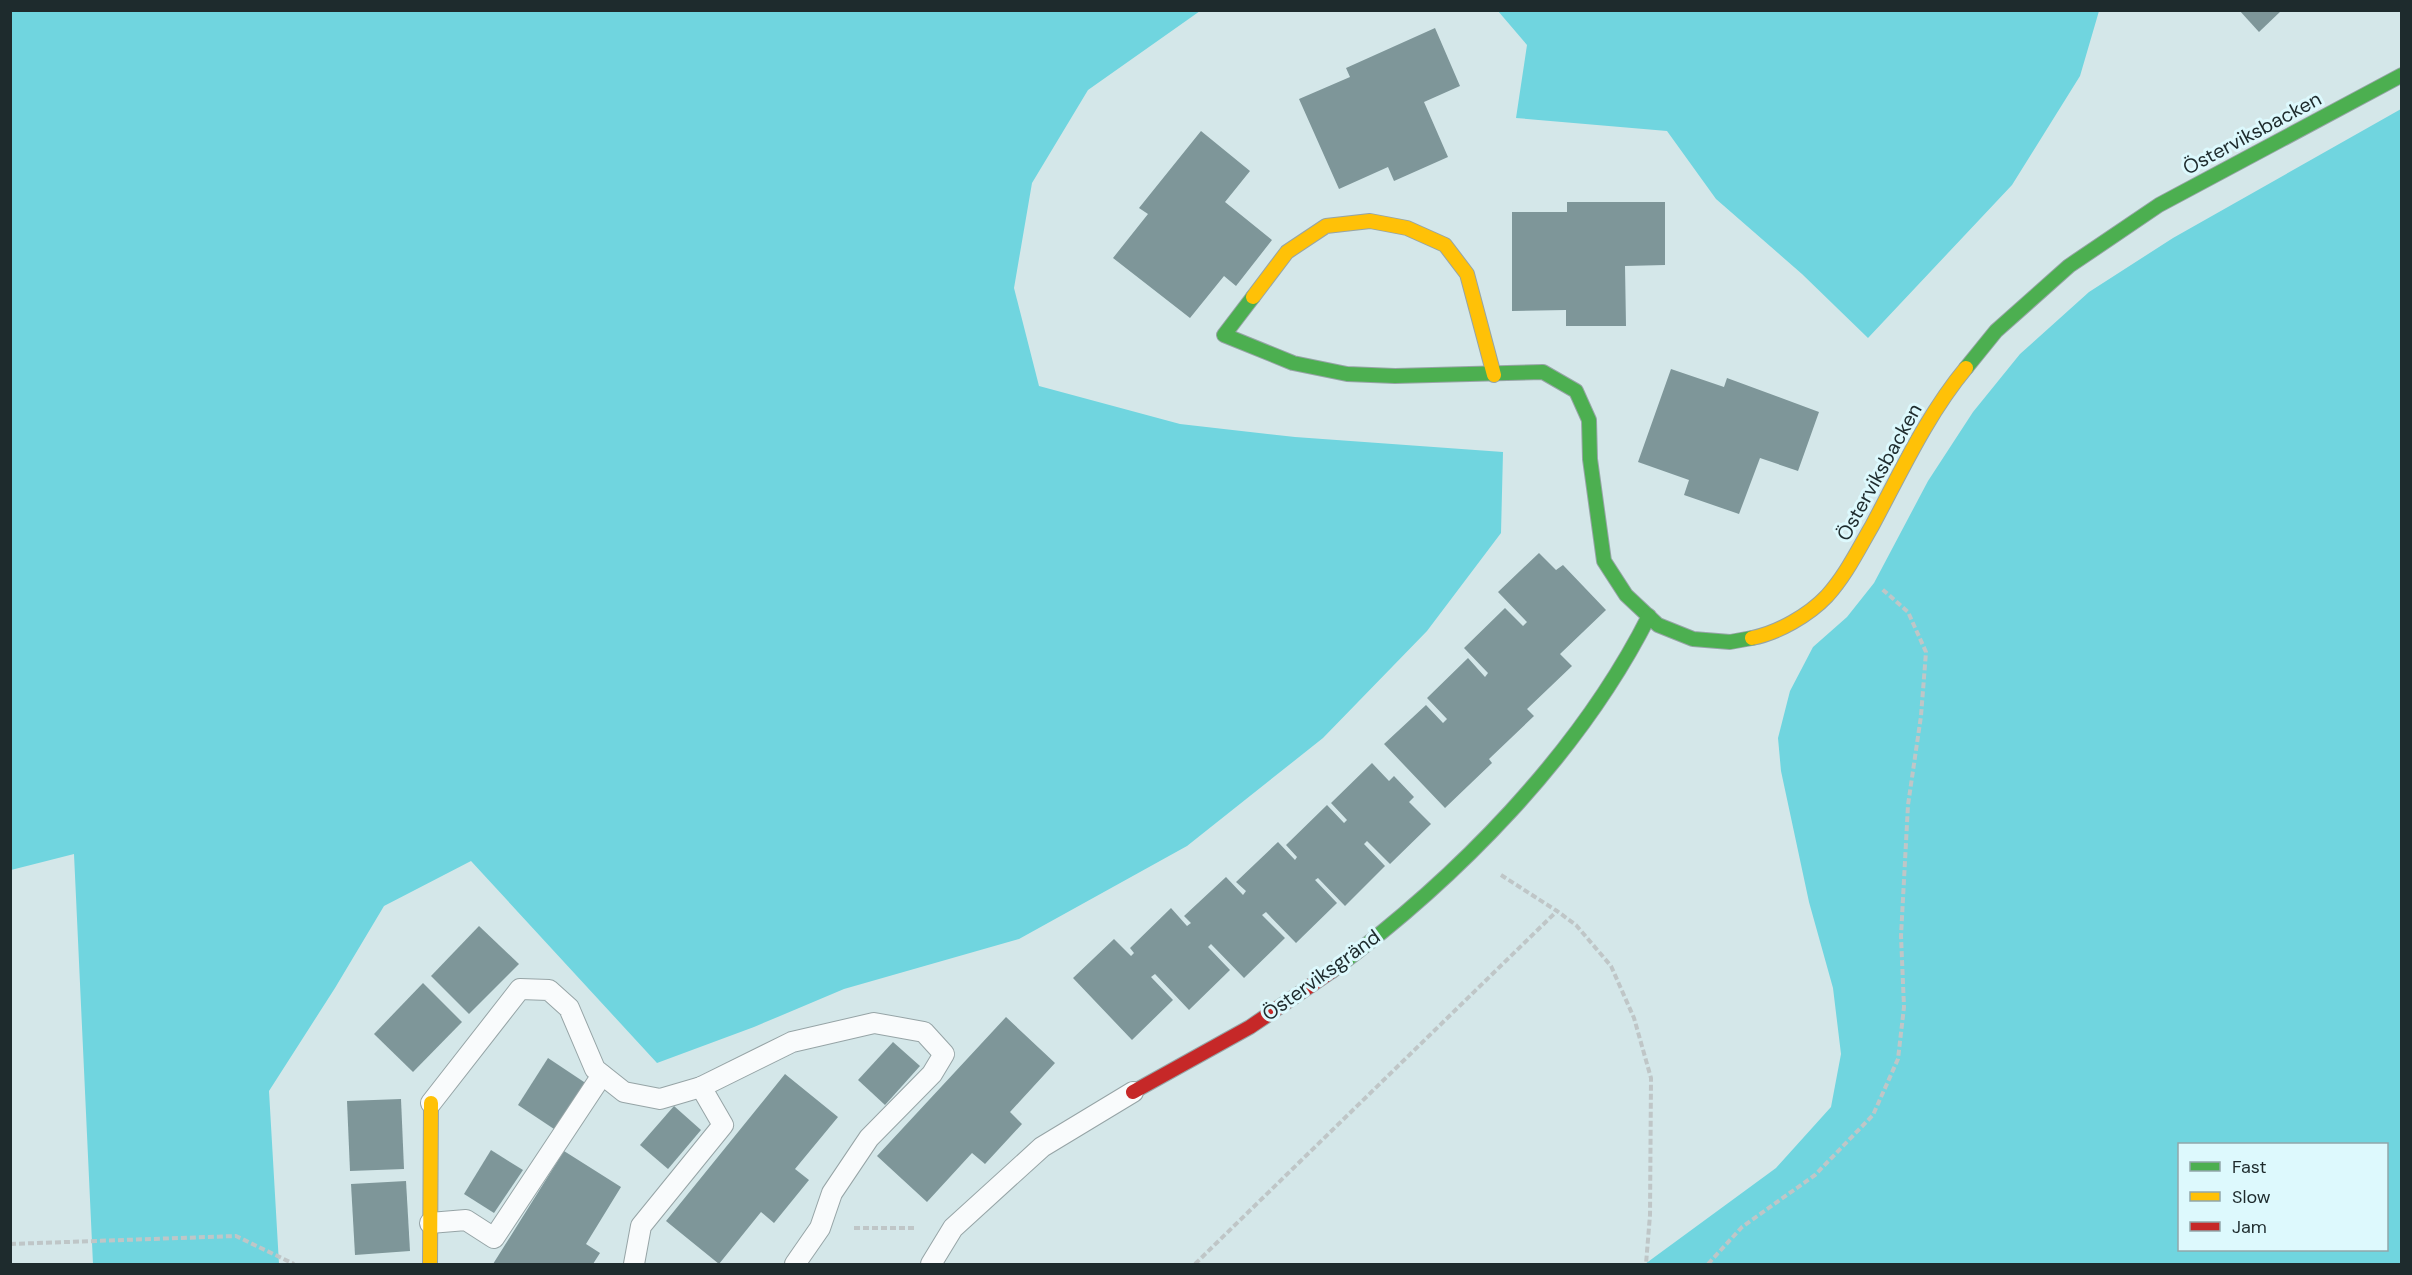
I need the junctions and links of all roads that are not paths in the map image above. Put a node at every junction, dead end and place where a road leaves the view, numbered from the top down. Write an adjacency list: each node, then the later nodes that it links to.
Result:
1 (2402, 75): 3 (street, Österviksbacken)
2 (1494, 375): 2 (street, Österviksbacken); 3 (street, Österviksbacken)
3 (1649, 616): 6 (street, Österviksgränd)
4 (602, 1075): 5 (lane); 7 (lane); 8 (lane)
5 (701, 1087): 10 (lane); 11 (lane)
6 (1133, 1092): 12 (lane, Österviksgränd)
7 (431, 1103): 8 (street)
8 (430, 1223): 9 (street)
9 (430, 1264)
10 (634, 1264)
11 (795, 1264)
12 (931, 1264)

